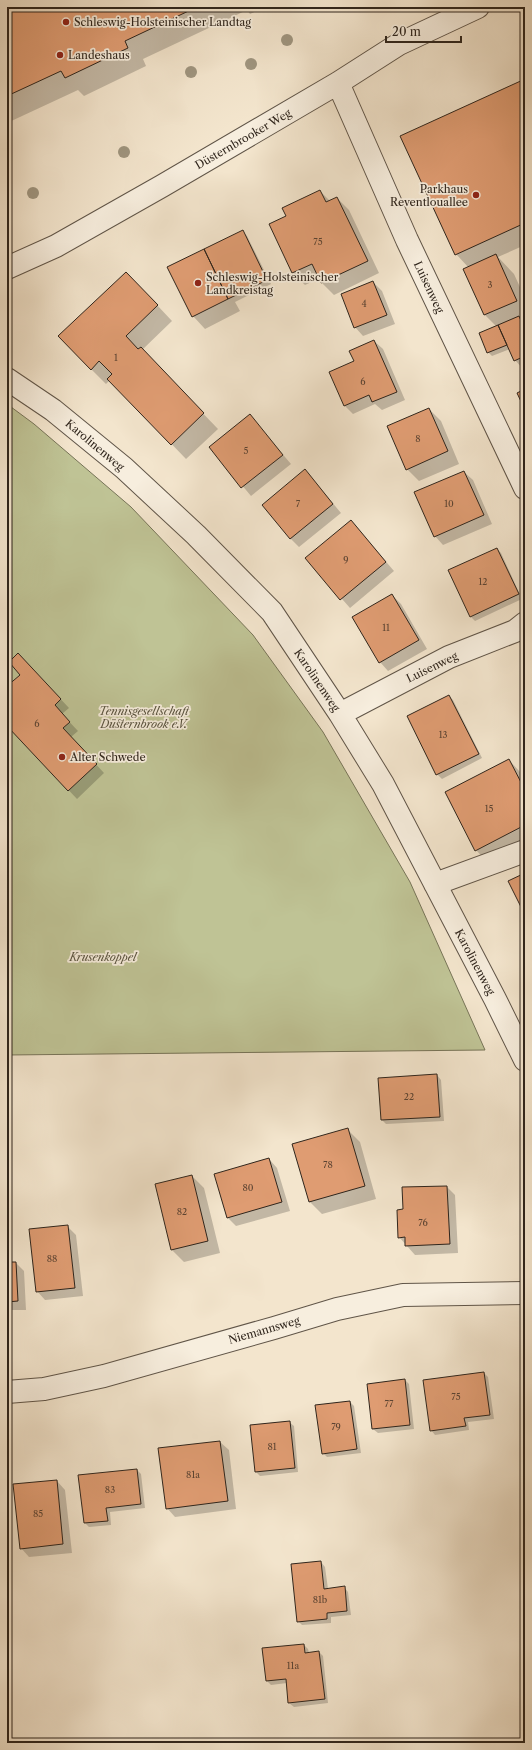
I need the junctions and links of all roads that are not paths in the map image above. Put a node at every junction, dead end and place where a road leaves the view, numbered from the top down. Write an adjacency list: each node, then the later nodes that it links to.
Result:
1 (478, 7): 2 (street, Düsternbrooker Weg)
2 (338, 83): 3 (street, Düsternbrooker Weg); 5 (street, Luisenweg)
3 (7, 268)
4 (7, 379): 7 (street, Karolinenweg)
5 (525, 488)
6 (525, 623): 7 (street, Luisenweg)
7 (340, 714): 9 (street, Karolinenweg)
8 (525, 851): 9 (street)
9 (435, 884): 10 (street, Karolinenweg)
10 (525, 1060)
11 (525, 1293): 12 (street, Niemannsweg)
12 (7, 1392)

